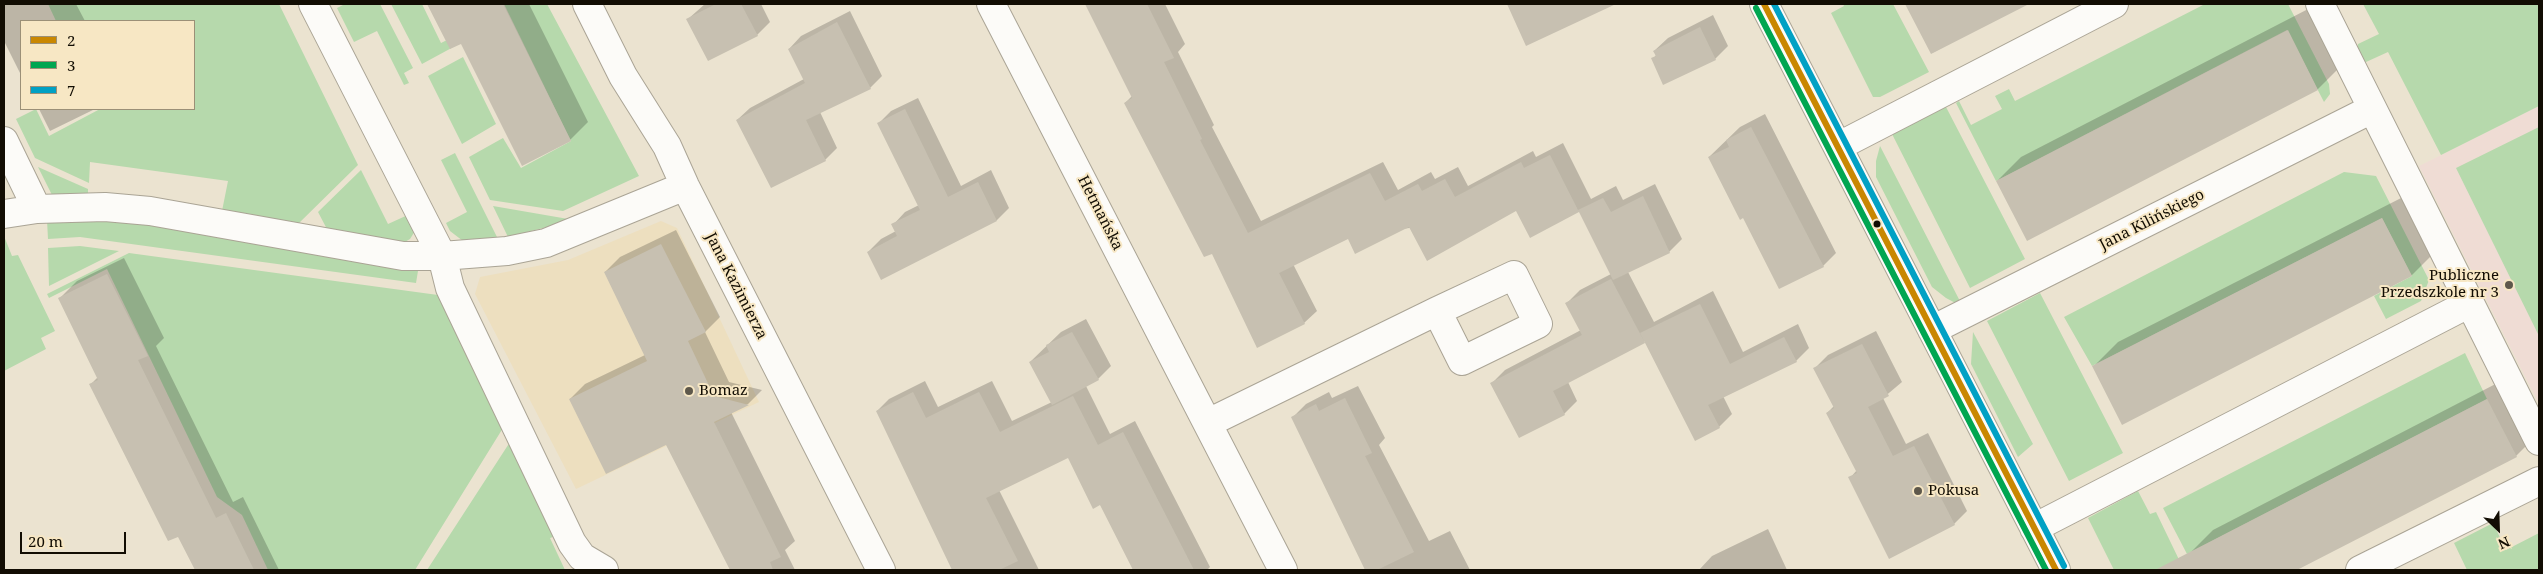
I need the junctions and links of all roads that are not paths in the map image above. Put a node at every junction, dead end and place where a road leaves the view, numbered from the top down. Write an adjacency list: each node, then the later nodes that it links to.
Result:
1 (312, 4): 13 (street)
2 (587, 4): 10 (street, Jana Kazimierza)
3 (991, 4): 17 (street, Hetmańska)
4 (1764, 4): 9 (street)
5 (2114, 4): 9 (street)
6 (2320, 4): 7 (street)
7 (2372, 109): 14 (street); 16 (street, Jana Kilińskiego)
8 (4, 141): 11 (street)
9 (1839, 146): 16 (street)
10 (685, 186): 13 (street); 23 (street, Jana Kazimierza)
11 (37, 209): 12 (street); 13 (street)
12 (4, 214)
13 (442, 256): 22 (street)
14 (2470, 304): 18 (street); 20 (street)
15 (1437, 311): 17 (street)
16 (1932, 330): 20 (street)
17 (1208, 423): 24 (street, Hetmańska)
18 (2539, 441)
19 (2539, 481): 25 (street)
20 (2034, 528): 21 (street)
21 (2050, 568)
22 (604, 570)
23 (881, 570)
24 (1283, 570)
25 (2360, 570)

